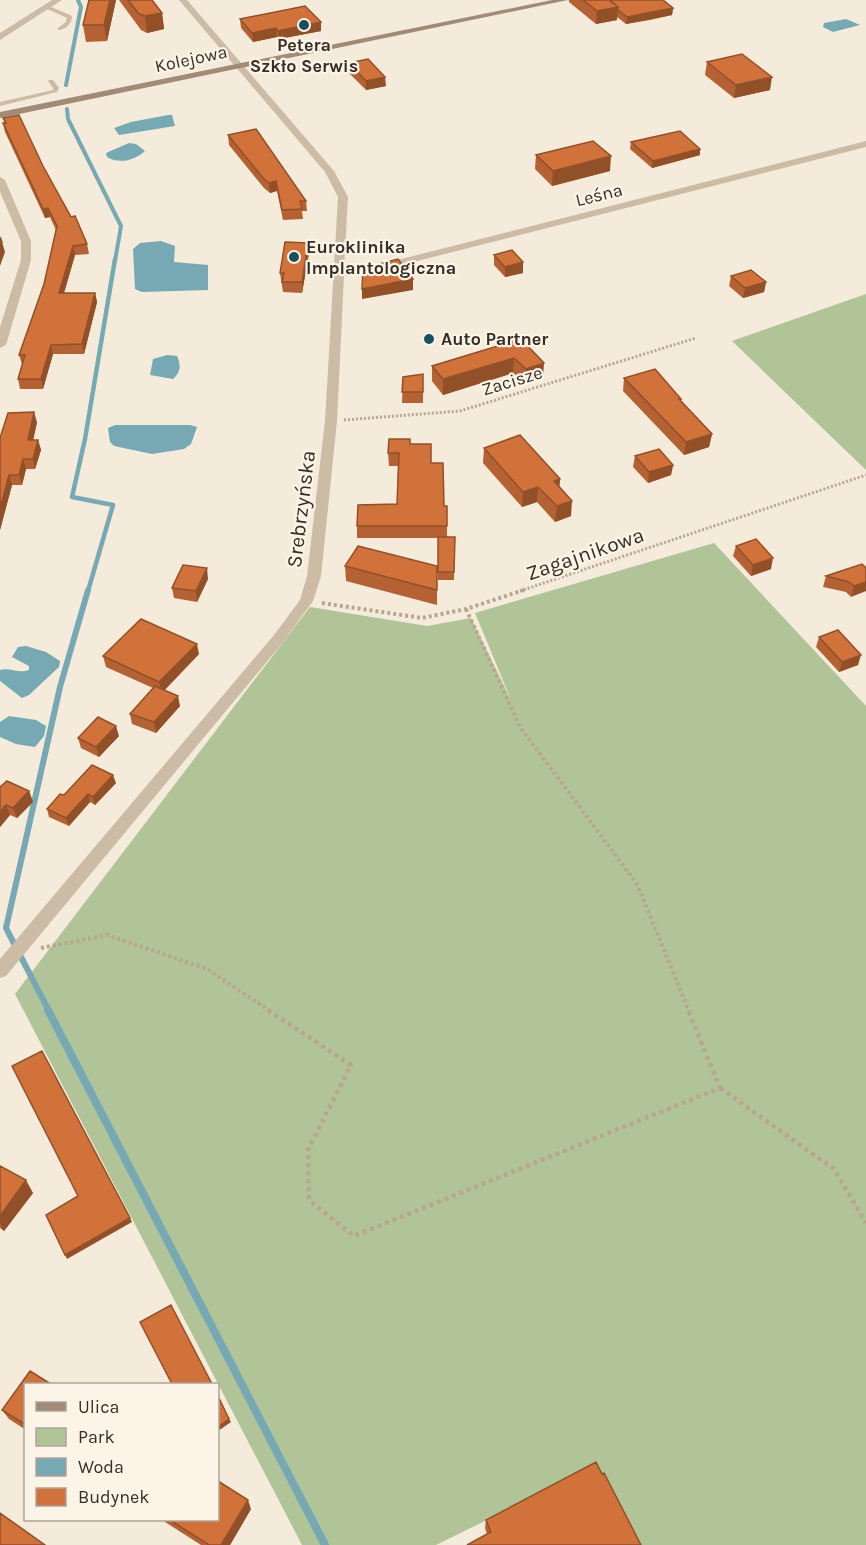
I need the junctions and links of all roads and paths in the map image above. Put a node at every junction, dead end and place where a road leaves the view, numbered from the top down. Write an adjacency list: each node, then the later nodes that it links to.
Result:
1 (58, 0): 4 (street)
2 (183, 0): 7 (street, Srebrzyńska)
3 (564, 0): 7 (street, Kolejowa)
4 (46, 7): 5 (lane); 6 (street)
5 (60, 29)
6 (0, 37)
7 (240, 66): 10 (street, Kolejowa); 13 (street, Srebrzyńska)
8 (51, 81): 9 (lane)
9 (0, 104)
10 (0, 115)
11 (866, 144): 13 (street, Leśna)
12 (0, 180): 15 (street)
13 (340, 273): 18 (street, Srebrzyńska)
14 (0, 305): 15 (street)
15 (13, 305): 17 (street)
16 (696, 338): 18 (path, Zacisze)
17 (0, 345)
18 (331, 421): 20 (street, Srebrzyńska)
19 (866, 475): 21 (path, Zagajnikowa)
20 (306, 601): 21 (path, Zagajnikowa); 22 (street, Srebrzyńska)
21 (466, 609): 24 (path)
22 (14, 954): 23 (street, Srebrzyńska); 24 (path)
23 (0, 970)
24 (720, 1088): 25 (path)
25 (866, 1223)

